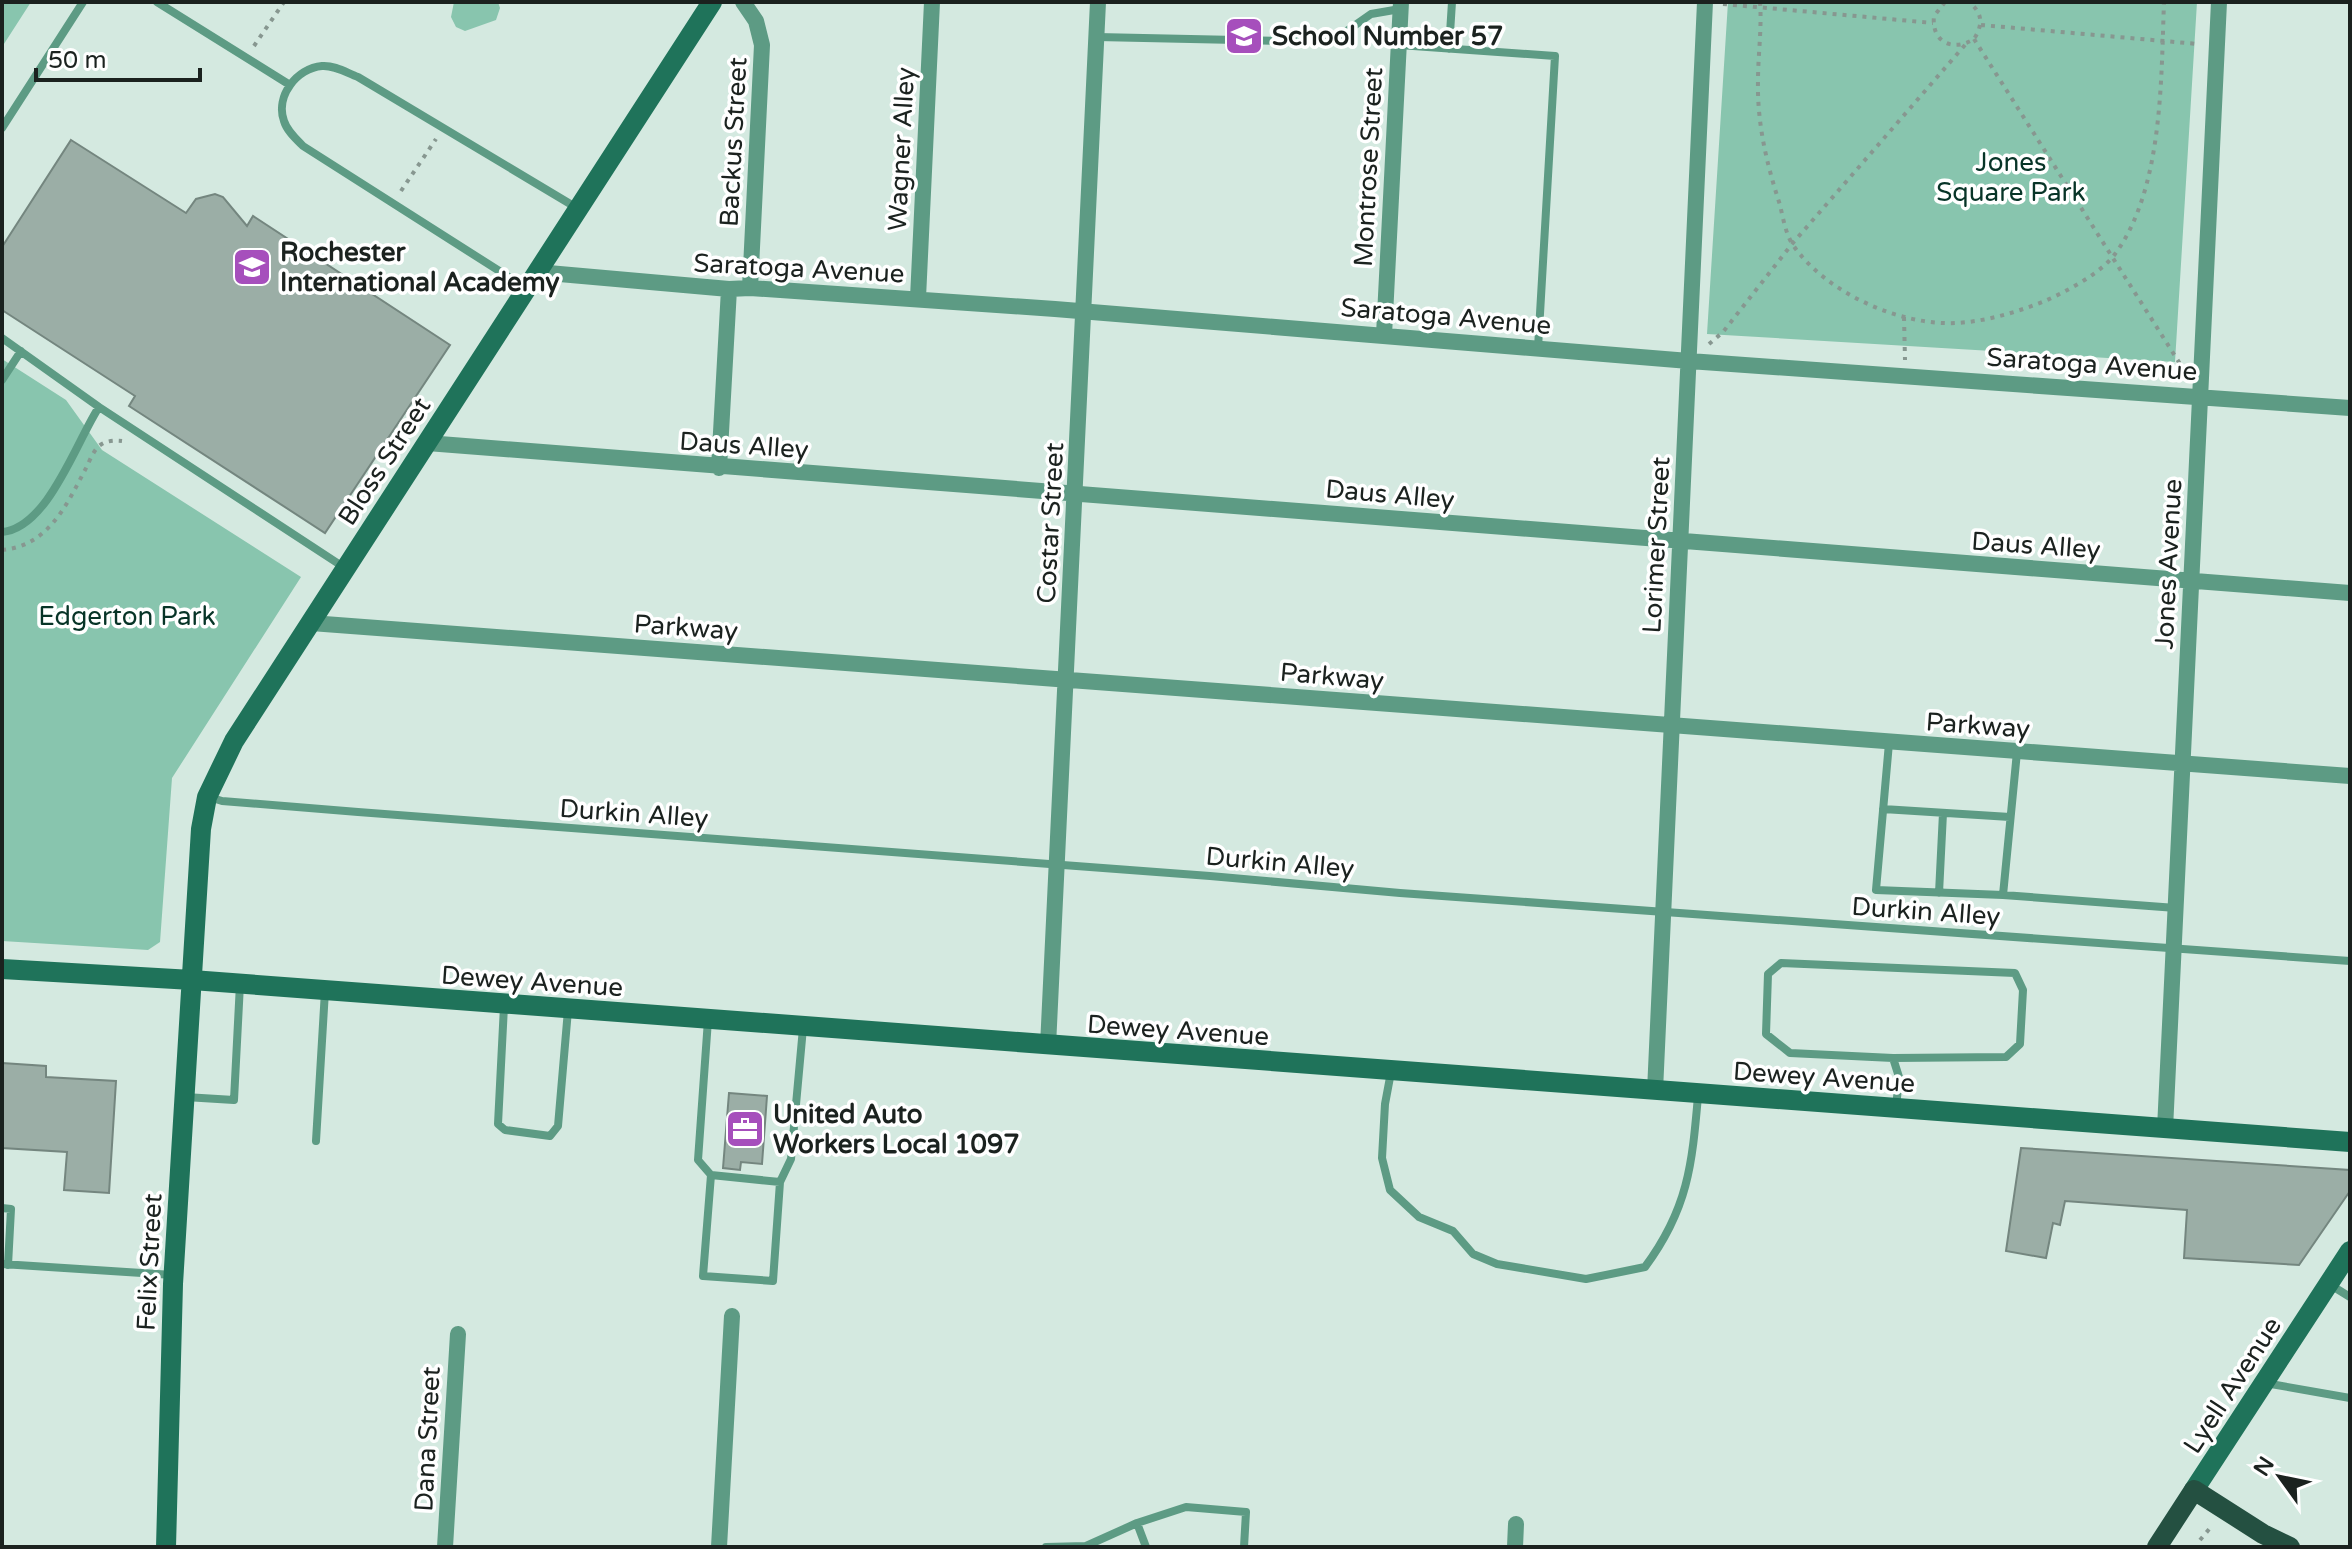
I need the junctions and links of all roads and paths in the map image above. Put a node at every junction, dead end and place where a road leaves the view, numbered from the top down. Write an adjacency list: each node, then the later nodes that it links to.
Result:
1 (83, 2): 27 (lane)
2 (157, 2): 25 (lane)
3 (284, 2): 25 (path)
4 (712, 2): 30 (street, Bloss Street)
5 (743, 2): 34 (street, Backus Street)
6 (932, 2): 36 (street, Wagner Alley)
7 (1098, 2): 18 (street, Costar Street)
8 (1452, 2): 24 (lane)
9 (1705, 2): 14 (path); 43 (street, Lorimer Street)
10 (1945, 2): 16 (path)
11 (2164, 2): 20 (path)
12 (2219, 2): 23 (street, Jones Avenue)
13 (1972, 3): 17 (path)
14 (1761, 5): 16 (path); 31 (path)
15 (1401, 6): 18 (lane); 21 (street, Montrose Street)
16 (1933, 23): 22 (path)
17 (1981, 25): 19 (path); 20 (path)
18 (1097, 37): 37 (street, Costar Street)
19 (1974, 39): 22 (path); 32 (path)
20 (2163, 41): 23 (path); 32 (path)
21 (1399, 45): 24 (lane); 39 (street, Montrose Street)
22 (1965, 45): 31 (path)
23 (2217, 46): 46 (street, Jones Avenue)
24 (1449, 49): 41 (lane)
25 (246, 58): 26 (lane)
26 (290, 85): 28 (lane); 29 (lane)
27 (2, 128)
28 (443, 128): 29 (path); 30 (lane)
29 (393, 203): 33 (lane)
30 (578, 209): 33 (street, Bloss Street)
31 (1792, 244): 38 (path); 43 (path)
32 (2113, 257): 38 (path); 46 (path)
33 (532, 280): 35 (street, Saratoga Avenue); 49 (street, Bloss Street)
34 (750, 288): 35 (street, Saratoga Avenue); 36 (street, Saratoga Avenue)
35 (729, 289): 50 (street)
36 (918, 298): 37 (street, Saratoga Avenue)
37 (1083, 311): 39 (street, Saratoga Avenue); 51 (street, Costar Street)
38 (1904, 316): 44 (path)
39 (1384, 335): 41 (street, Saratoga Avenue)
40 (2, 338): 42 (lane)
41 (1538, 348): 43 (street, Saratoga Avenue)
42 (21, 351): 45 (lane); 47 (lane)
43 (1689, 361): 44 (street, Saratoga Avenue); 53 (street, Lorimer Street)
44 (1906, 375): 46 (street, Saratoga Avenue)
45 (2, 380)
46 (2200, 396): 48 (street, Saratoga Avenue); 55 (street, Jones Avenue)
47 (99, 407): 52 (lane); 54 (lane)
48 (2350, 408)
49 (427, 443): 50 (street, Daus Alley); 54 (street, Bloss Street)
50 (719, 468): 51 (street, Daus Alley)
51 (1077, 493): 53 (street, Daus Alley); 58 (street, Costar Street)
52 (2, 532)
53 (1680, 541): 55 (street, Daus Alley); 59 (street, Lorimer Street)
54 (346, 569): 57 (street, Bloss Street)
55 (2191, 581): 56 (street, Daus Alley); 62 (street, Jones Avenue)
56 (2350, 593)
57 (311, 623): 58 (street, Parkway); 64 (street, Bloss Street)
58 (1066, 679): 59 (street, Parkway); 68 (street, Costar Street)
59 (1672, 727): 60 (street, Parkway); 72 (street, Lorimer Street)
60 (1889, 743): 61 (street, Parkway); 65 (lane)
61 (2017, 752): 62 (street, Parkway); 67 (lane)
62 (2183, 764): 63 (street, Parkway); 71 (street, Jones Avenue)
63 (2350, 776)
64 (207, 797): 68 (lane, Durkin Alley); 76 (street, Bloss Street)
65 (1883, 809): 66 (lane); 69 (lane)
66 (1943, 813): 67 (lane); 69 (lane)
67 (2010, 817): 70 (lane)
68 (1056, 865): 72 (lane, Durkin Alley); 83 (street, Costar Street)
69 (1939, 893): 70 (lane)
70 (2003, 895): 71 (lane)
71 (2176, 908): 73 (street, Jones Avenue)
72 (1664, 912): 73 (lane, Durkin Alley); 86 (street, Lorimer Street)
73 (2174, 949): 74 (lane, Durkin Alley); 90 (street, Jones Avenue)
74 (2350, 961)
75 (2, 969): 76 (street, Dewey Avenue)
76 (192, 980): 77 (street, Dewey Avenue); 88 (street, Felix Street)
77 (240, 984): 78 (street, Dewey Avenue); 88 (lane)
78 (325, 991): 79 (street, Dewey Avenue); 91 (lane)
79 (504, 1005): 80 (street, Dewey Avenue); 80 (lane)
80 (568, 1010): 81 (street, Dewey Avenue)
81 (708, 1020): 82 (street, Dewey Avenue); 93 (lane)
82 (803, 1027): 83 (street, Dewey Avenue); 94 (lane)
83 (1048, 1046): 85 (street, Dewey Avenue)
84 (1893, 1058): 84 (lane); 89 (lane)
85 (1391, 1071): 86 (street, Dewey Avenue); 87 (lane)
86 (1655, 1091): 87 (street, Dewey Avenue)
87 (1699, 1094): 89 (street, Dewey Avenue)
88 (184, 1097): 98 (street, Felix Street)
89 (1896, 1109): 90 (street, Dewey Avenue)
90 (2165, 1129): 92 (street, Dewey Avenue)
91 (316, 1141)
92 (2350, 1142)
93 (711, 1175): 94 (lane); 94 (lane)
94 (780, 1182)
95 (2, 1208): 97 (lane)
96 (2349, 1255): 99 (street, Lyell Avenue)
97 (5, 1265): 98 (lane)
98 (174, 1275): 110 (street, Felix Street)
99 (2329, 1284): 100 (lane); 103 (street, Lyell Avenue)
100 (2350, 1297)
101 (732, 1316): 112 (street)
102 (458, 1334): 111 (street, Dana Street)
103 (2264, 1382): 104 (lane); 105 (street, Lyell Avenue)
104 (2350, 1398)
105 (2194, 1490): 117 (main road, Lyell Avenue); 118 (main road)
106 (1137, 1523): 113 (lane); 114 (lane); 115 (lane)
107 (1516, 1524): 116 (street)
108 (2211, 1527): 109 (path)
109 (2200, 1540)
110 (166, 1547)
111 (445, 1547)
112 (719, 1547)
113 (1046, 1547)
114 (1146, 1547)
115 (1244, 1547)
116 (1515, 1547)
117 (2157, 1547)
118 (2290, 1547)

